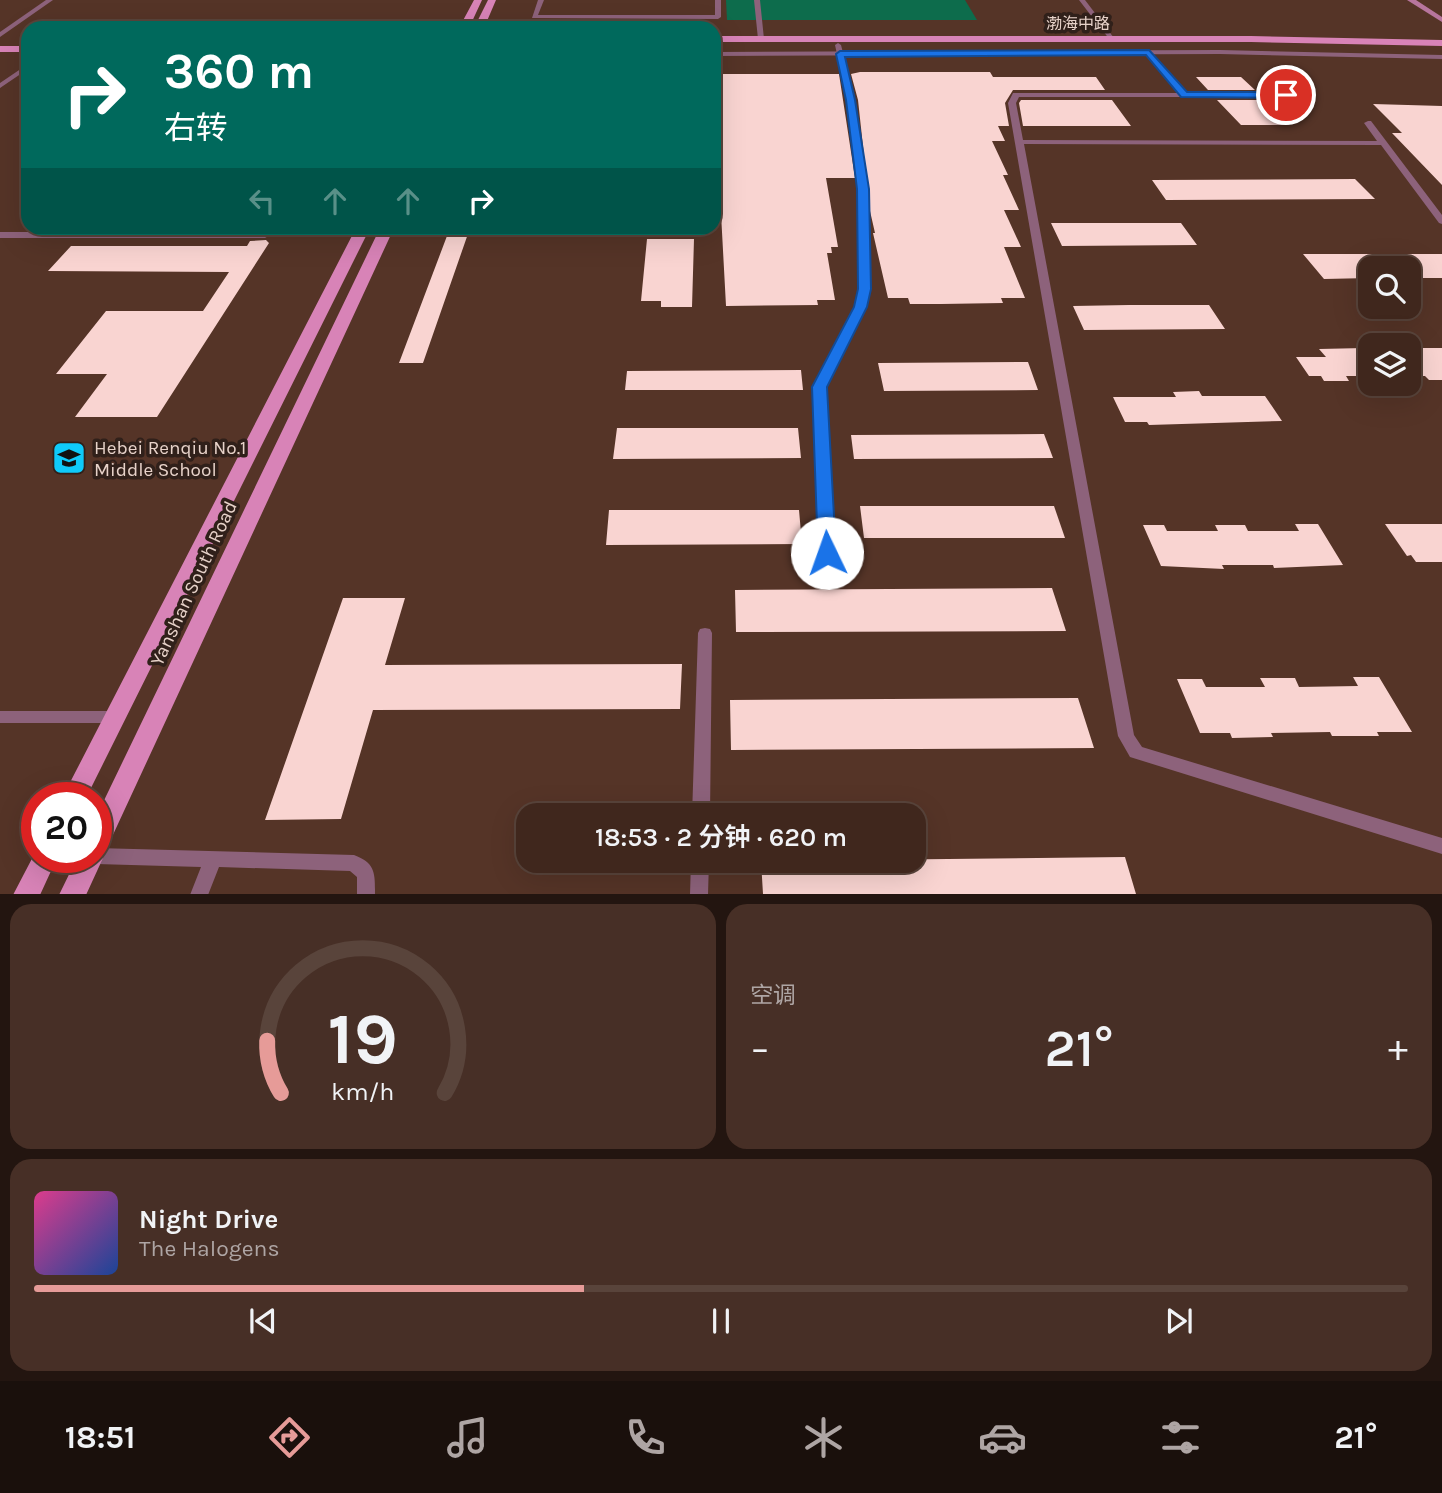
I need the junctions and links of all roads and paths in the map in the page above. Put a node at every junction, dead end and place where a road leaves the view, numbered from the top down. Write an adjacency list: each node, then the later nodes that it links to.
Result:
1 (50, 0): 16 (lane)
2 (478, 0): 13 (main road)
3 (492, 0): 14 (main road)
4 (541, 0): 11 (lane)
5 (718, 0): 11 (lane)
6 (757, 0): 19 (lane)
7 (1082, 0): 17 (lane)
8 (1411, 0): 12 (main road)
9 (1424, 0): 10 (main road)
10 (1442, 11)
11 (662, 17): 15 (lane)
12 (1442, 20)
13 (468, 21)
14 (482, 21)
15 (661, 21)
16 (0, 35)
17 (1112, 38): 19 (main road, 渤海中路); 22 (main road, 渤海中路)
18 (721, 39): 19 (main road, 渤海中路)
19 (761, 39)
20 (0, 42): 21 (main road)
21 (21, 42)
22 (1442, 43)
23 (721, 46): 27 (main road, 渤海中路)
24 (0, 49): 25 (main road)
25 (21, 49)
26 (1442, 49): 27 (main road, 渤海中路)
27 (839, 50): 28 (street); 29 (street); 43 (lane)
28 (1149, 53): 30 (street); 33 (lane)
29 (721, 54)
30 (1442, 57)
31 (21, 71): 32 (lane)
32 (0, 86)
33 (1184, 95): 34 (lane); 36 (lane)
34 (1312, 95)
35 (1368, 123): 37 (lane)
36 (1019, 142): 37 (lane); 50 (lane)
37 (1383, 143): 38 (lane)
38 (1442, 221)
39 (0, 235): 40 (lane)
40 (265, 235)
41 (359, 235): 46 (main road, Yanshan South Road)
42 (384, 235): 49 (main road, Yanshan South Road)
43 (827, 553)
44 (705, 633): 48 (lane)
45 (0, 717): 46 (lane)
46 (116, 717): 47 (main road, Yanshan South Road)
47 (82, 782)
48 (701, 803)
49 (112, 810)
50 (1442, 846)
51 (112, 856): 52 (lane)
52 (213, 859): 58 (lane); 59 (lane)
53 (36, 873): 56 (main road)
54 (82, 873): 57 (main road)
55 (699, 873): 60 (lane)
56 (26, 894)
57 (72, 894)
58 (199, 894)
59 (366, 894)
60 (699, 894)

